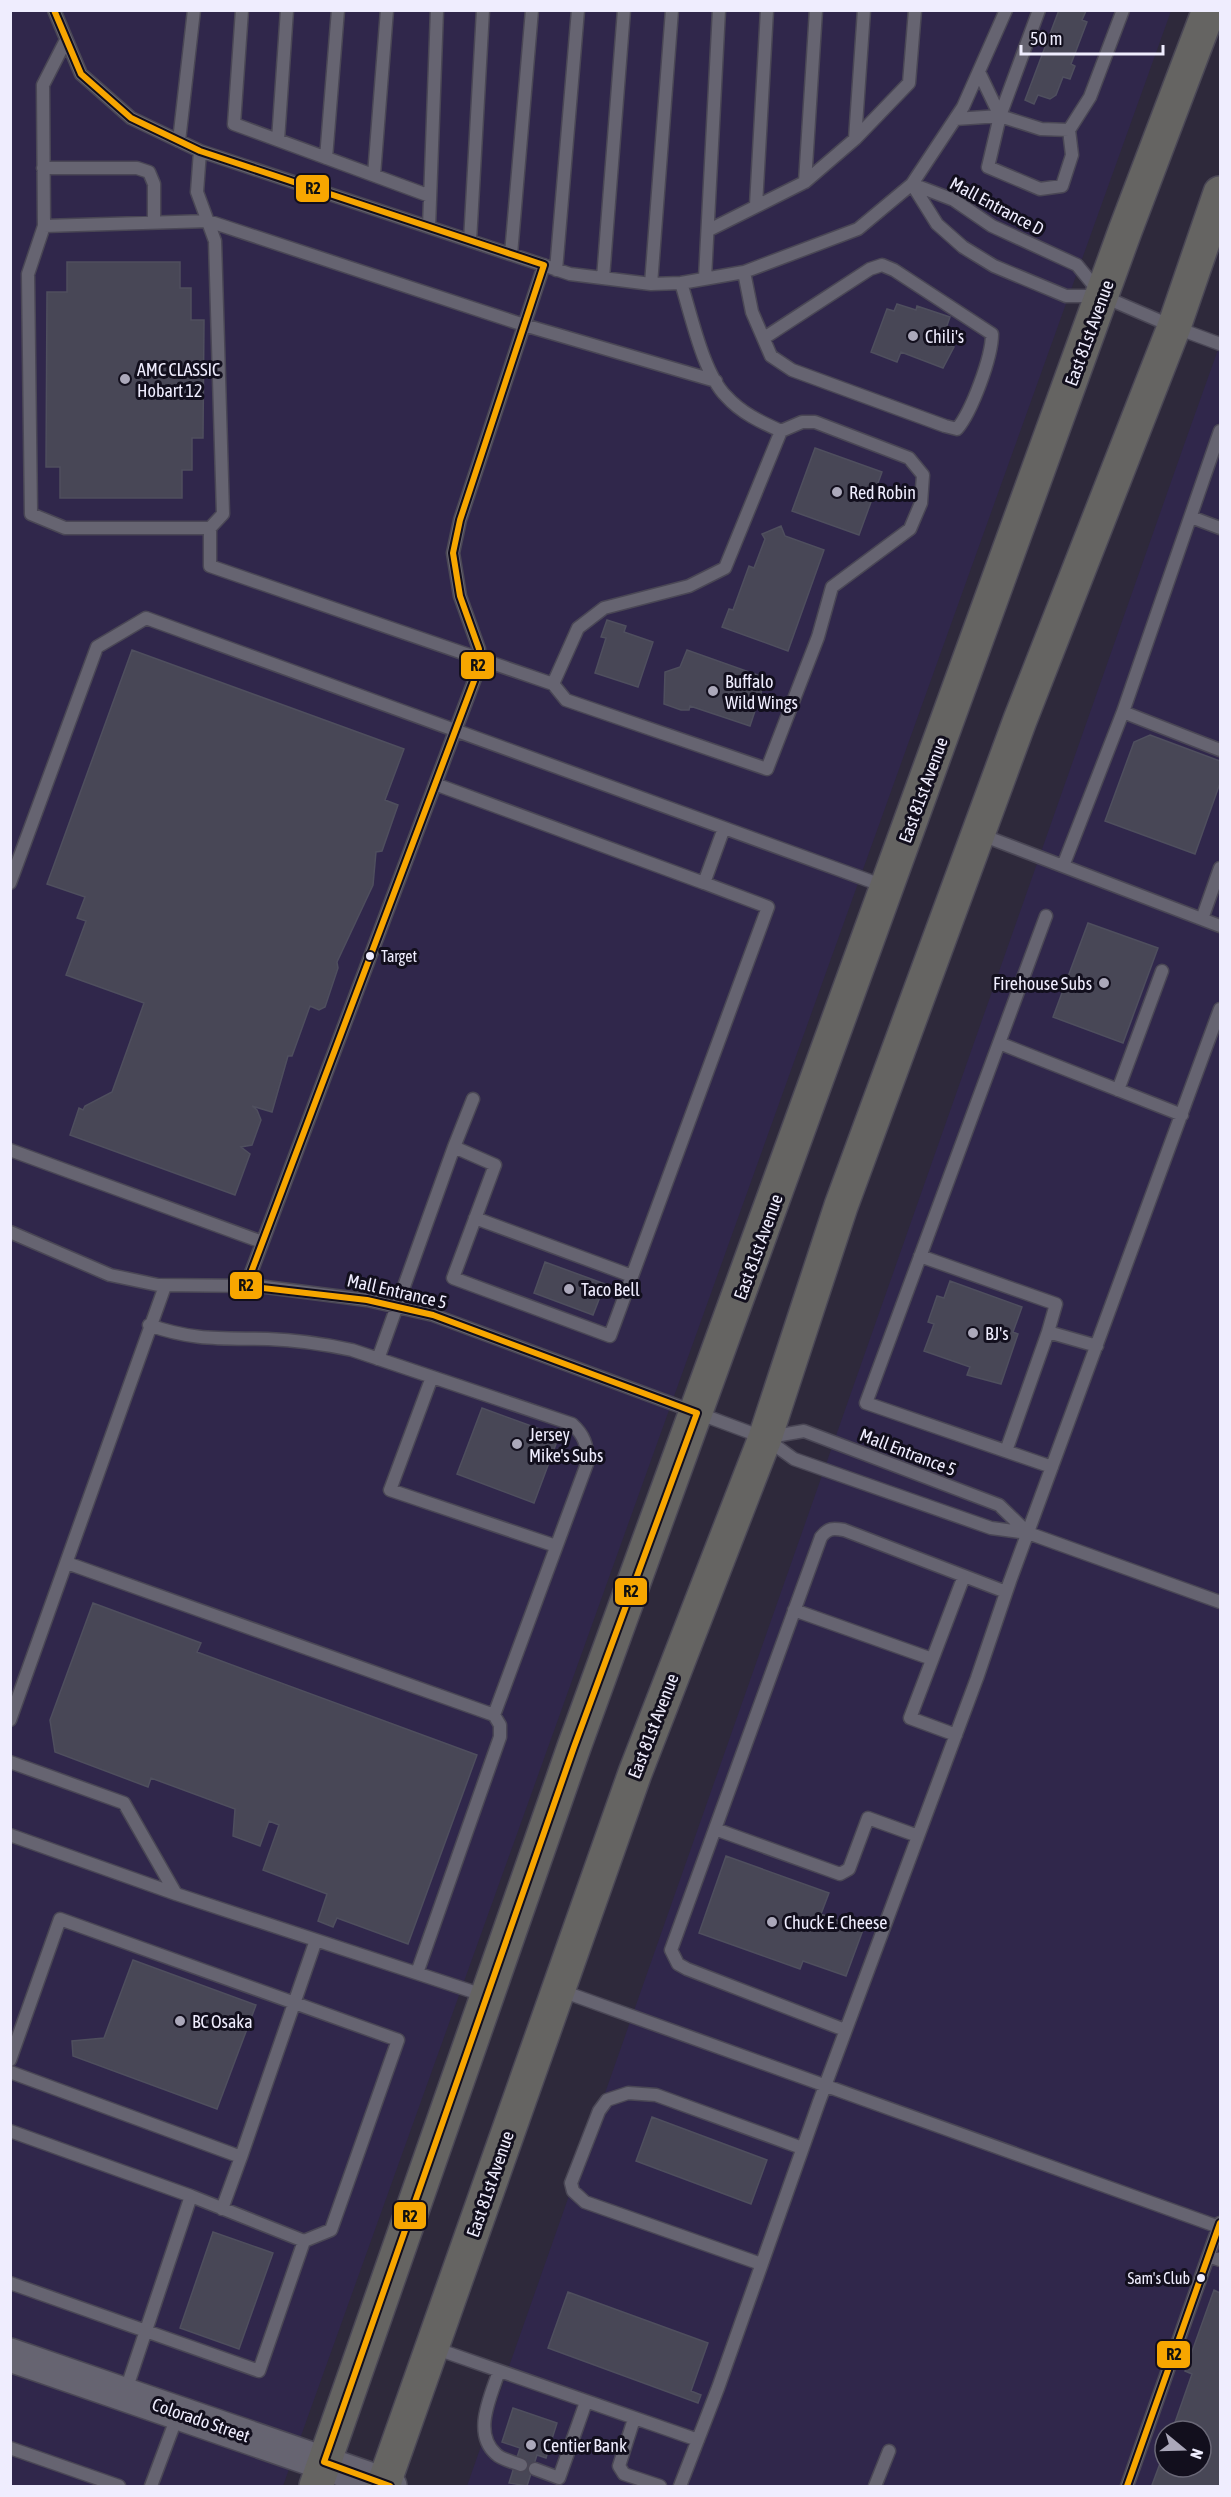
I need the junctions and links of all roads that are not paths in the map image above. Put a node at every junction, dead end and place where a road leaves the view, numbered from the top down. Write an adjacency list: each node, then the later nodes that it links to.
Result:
1 (54, 10): 22 (lane)
2 (195, 10): 29 (lane)
3 (242, 10): 28 (lane)
4 (287, 10): 28 (lane)
5 (338, 10): 31 (lane)
6 (387, 10): 33 (lane)
7 (437, 10): 37 (lane)
8 (483, 10): 44 (lane)
9 (532, 10): 45 (lane)
10 (578, 10): 46 (lane)
11 (624, 10): 48 (lane)
12 (672, 10): 51 (lane)
13 (719, 10): 43 (lane)
14 (767, 10): 38 (lane)
15 (816, 10): 34 (lane)
16 (864, 10): 27 (lane)
17 (915, 10): 27 (lane)
18 (1006, 10): 23 (lane)
19 (1039, 10): 24 (lane)
20 (1123, 10): 26 (lane)
21 (1209, 10): 52 (highway, East 81st Avenue)
22 (66, 40): 29 (lane); 32 (lane)
23 (979, 72): 24 (lane); 25 (lane)
24 (1000, 116): 25 (lane); 26 (lane); 26 (lane)
25 (955, 119): 35 (lane)
26 (1069, 130)
27 (855, 139): 34 (lane)
28 (278, 140): 31 (lane)
29 (179, 141): 30 (lane)
30 (200, 151): 39 (lane); 42 (lane)
31 (326, 158): 33 (lane)
32 (43, 168): 40 (lane); 41 (lane)
33 (374, 176): 37 (lane)
34 (806, 182): 38 (lane)
35 (912, 184): 47 (lane); 52 (lane, Mall Entrance D); 52 (lane, Mall Entrance D)
36 (1221, 193): 54 (highway, East 81st Avenue)
37 (430, 196): 42 (lane)
38 (756, 205): 43 (lane)
39 (208, 221): 40 (lane); 53 (lane); 61 (lane)
40 (154, 223): 41 (lane)
41 (44, 226): 61 (lane)
42 (429, 227): 44 (lane)
43 (709, 230): 49 (lane)
44 (470, 241): 45 (lane)
45 (511, 255): 46 (lane)
46 (550, 267): 48 (lane); 53 (lane)
47 (744, 272): 49 (lane); 55 (lane)
48 (603, 278): 51 (lane)
49 (705, 278): 50 (lane)
50 (681, 283): 51 (lane); 57 (lane)
51 (651, 284)
52 (1102, 296): 54 (lane, Mall Entrance D); 75 (highway, East 81st Avenue)
53 (524, 325): 57 (lane); 63 (lane)
54 (1174, 327): 56 (lane, Mall Entrance D); 70 (highway, East 81st Avenue)
55 (764, 339): 55 (lane)
56 (1221, 344)
57 (716, 381): 58 (lane)
58 (781, 431): 64 (lane); 64 (lane)
59 (1221, 431): 60 (lane)
60 (1191, 517): 62 (lane); 65 (lane)
61 (210, 528): 63 (lane)
62 (1221, 528)
63 (478, 660): 64 (lane); 66 (lane)
64 (553, 684)
65 (1123, 712): 67 (lane); 71 (lane)
66 (455, 730): 68 (lane); 69 (lane); 73 (lane)
67 (1221, 750)
68 (435, 784): 74 (lane); 89 (lane)
69 (724, 828): 74 (lane); 75 (lane)
70 (978, 834): 71 (lane); 101 (highway, East 81st Avenue)
71 (1063, 866): 77 (lane)
72 (1221, 868): 77 (lane)
73 (10, 883)
74 (704, 883): 91 (lane)
75 (888, 887): 100 (highway, East 81st Avenue)
76 (1046, 916): 81 (lane)
77 (1202, 919): 78 (lane)
78 (1221, 926)
79 (1162, 971): 82 (lane)
80 (1220, 1011): 84 (lane)
81 (999, 1043): 82 (lane); 90 (lane)
82 (1118, 1090): 84 (lane)
83 (473, 1099): 85 (lane)
84 (1182, 1115): 97 (lane)
85 (454, 1147): 87 (lane); 94 (lane)
86 (10, 1150): 89 (lane)
87 (476, 1218): 91 (lane); 91 (lane)
88 (10, 1232): 92 (lane, Mall Entrance 5)
89 (262, 1242): 93 (lane)
90 (920, 1256): 96 (lane); 102 (lane)
91 (632, 1276)
92 (165, 1286): 93 (lane, Mall Entrance 5); 95 (lane)
93 (246, 1286): 94 (lane, Mall Entrance 5)
94 (397, 1306): 98 (lane); 100 (lane, Mall Entrance 5)
95 (149, 1325): 98 (lane); 106 (lane)
96 (1048, 1332): 97 (lane); 102 (lane)
97 (1096, 1346): 103 (lane)
98 (378, 1359): 99 (lane)
99 (432, 1377): 105 (lane); 105 (lane)
100 (697, 1413): 101 (lane, Mall Entrance 5); 123 (highway, East 81st Avenue)
101 (765, 1438): 104 (lane, Mall Entrance 5); 104 (lane, Mall Entrance 5); 122 (highway, East 81st Avenue)
102 (1006, 1451): 103 (lane)
103 (1052, 1467): 104 (lane)
104 (1028, 1533): 108 (lane); 109 (lane, Mall Entrance 5)
105 (556, 1546): 112 (lane)
106 (67, 1563): 112 (lane); 113 (lane)
107 (964, 1576): 108 (lane); 110 (lane); 111 (lane)
108 (1006, 1592): 114 (lane)
109 (1221, 1602)
110 (794, 1610): 111 (lane); 116 (lane)
111 (932, 1659): 114 (lane)
112 (494, 1715): 121 (lane)
113 (10, 1720)
114 (956, 1735): 118 (lane)
115 (10, 1762): 119 (lane)
116 (715, 1829): 118 (lane); 125 (lane)
117 (10, 1835): 119 (lane)
118 (918, 1836): 125 (lane)
119 (176, 1894): 120 (lane)
120 (316, 1940): 121 (lane); 124 (lane)
121 (417, 1973): 123 (lane)
122 (559, 1990): 128 (lane); 140 (highway, East 81st Avenue)
123 (487, 1996): 152 (highway, East 81st Avenue)
124 (294, 2003): 126 (lane); 131 (lane); 135 (lane)
125 (845, 2030): 128 (lane)
126 (10, 2060)
127 (10, 2072): 131 (lane)
128 (825, 2085): 130 (lane); 134 (lane)
129 (10, 2131): 132 (lane)
130 (802, 2148): 137 (lane); 137 (lane)
131 (240, 2157): 133 (lane)
132 (190, 2196): 133 (lane); 139 (lane)
133 (222, 2209): 135 (lane)
134 (1220, 2225): 136 (lane)
135 (304, 2241): 139 (lane)
136 (1215, 2258): 161 (lane)
137 (761, 2265): 147 (lane)
138 (10, 2283): 139 (lane)
139 (145, 2332): 143 (lane)
140 (433, 2347): 142 (lane); 155 (highway, East 81st Avenue)
141 (10, 2355): 143 (street, Colorado Street)
142 (500, 2371): 144 (lane); 150 (lane)
143 (124, 2394): 145 (street, Colorado Street)
144 (586, 2402): 146 (lane); 154 (lane)
145 (178, 2413): 152 (street, Colorado Street); 157 (lane)
146 (634, 2419): 147 (lane); 158 (lane)
147 (698, 2440): 159 (lane)
148 (10, 2448): 153 (lane)
149 (889, 2451): 160 (lane)
150 (521, 2465)
151 (535, 2469): 154 (lane)
152 (320, 2474): 155 (street, Colorado Street)
153 (95, 2482): 156 (lane)
154 (557, 2484)
155 (386, 2486)
156 (119, 2487)
157 (151, 2487)
158 (660, 2487)
159 (680, 2487)
160 (875, 2487)
161 (1127, 2487)

